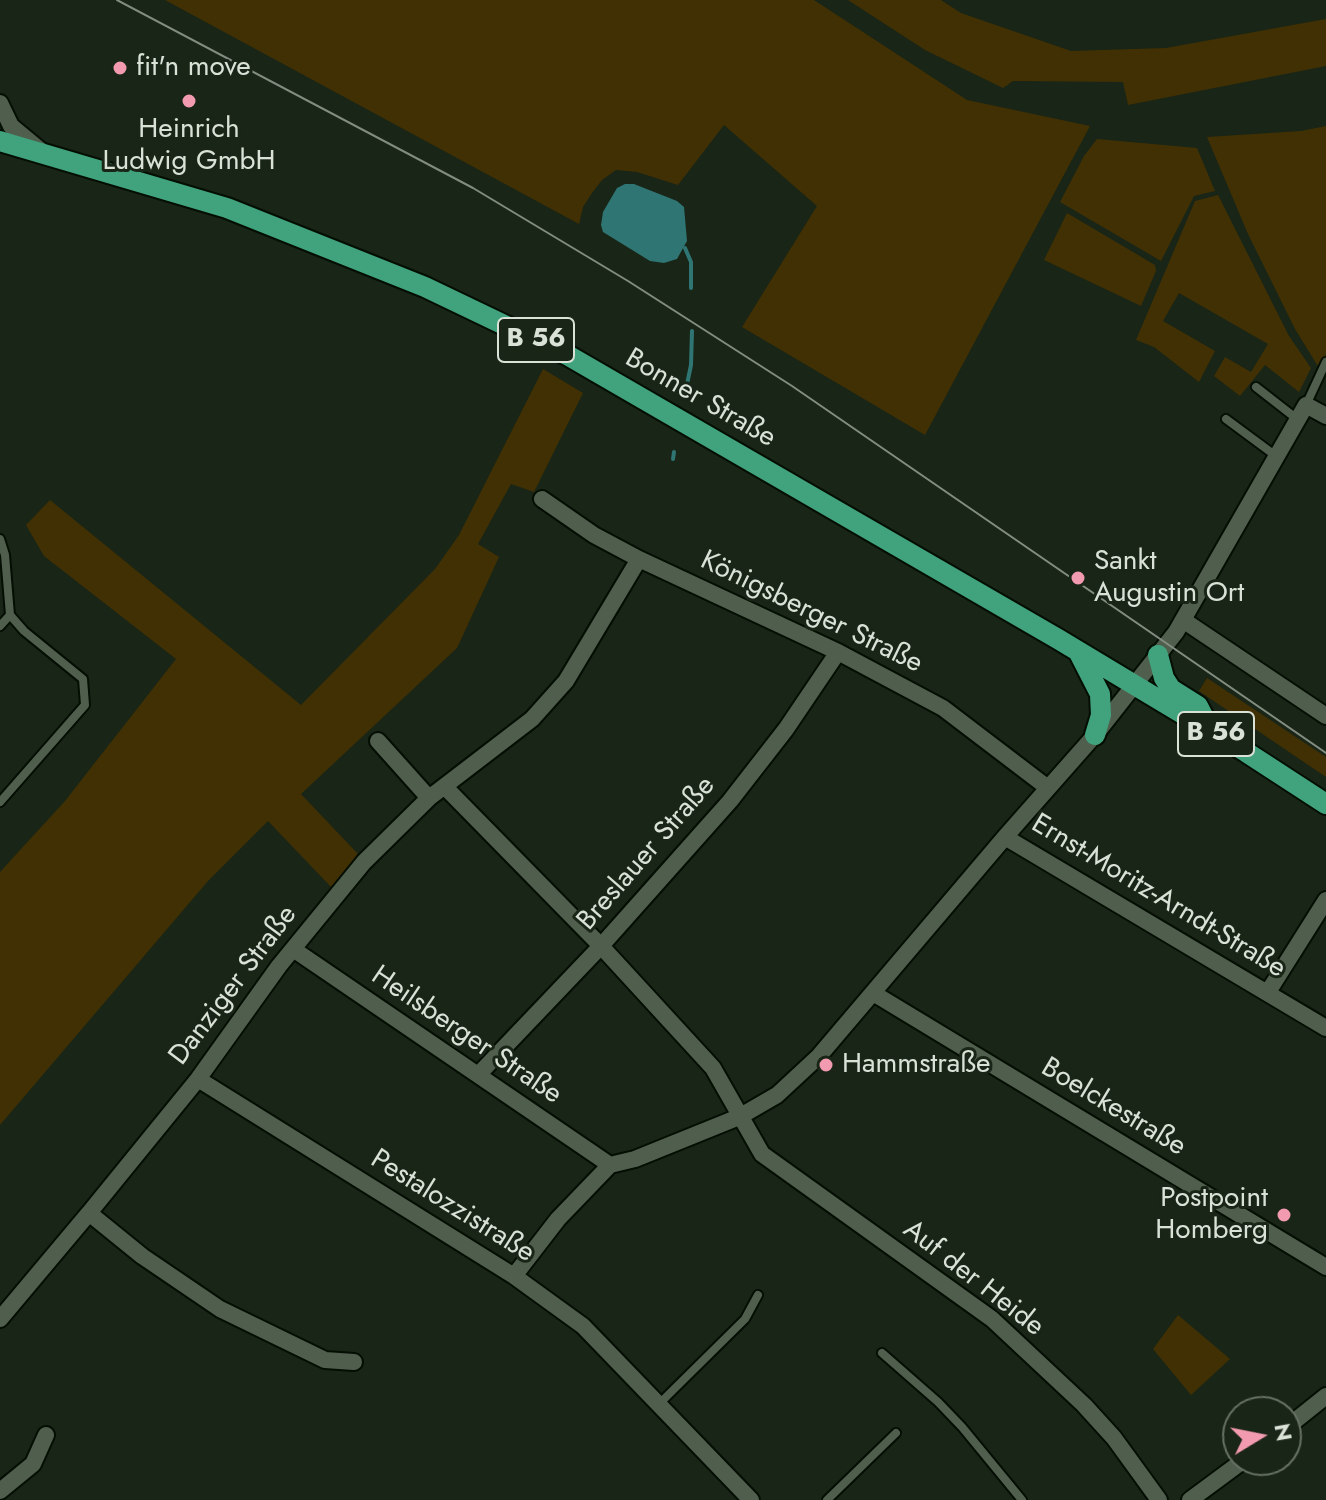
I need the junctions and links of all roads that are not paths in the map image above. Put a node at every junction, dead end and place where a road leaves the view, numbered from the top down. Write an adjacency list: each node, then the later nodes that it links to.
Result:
1 (0, 103): 3 (street)
2 (0, 141): 3 (main road, Bonner Straße / B 56)
3 (41, 151): 16 (main road, Bonner Straße / B 56)
4 (1326, 362): 6 (lane)
5 (1256, 387): 6 (lane)
6 (1302, 412): 7 (street); 9 (street)
7 (1326, 416)
8 (1226, 419): 9 (lane)
9 (1277, 456): 14 (street)
10 (542, 499): 12 (street, Königsberger Straße)
11 (0, 539): 13 (lane)
12 (639, 559): 17 (street, Königsberger Straße); 24 (street, Danziger Straße)
13 (10, 615): 15 (lane); 27 (lane)
14 (1183, 620): 18 (street); 20 (street)
15 (0, 626)
16 (1078, 651): 19 (main road, Bonner Straße / B 56); 22 (main road)
17 (838, 652): 25 (street, Königsberger Straße); 31 (street, Breslauer Straße)
18 (1158, 655): 19 (street); 21 (main road)
19 (1135, 686): 21 (main road, Bonner Straße / B 56); 22 (street)
20 (1326, 716)
21 (1211, 731): 28 (main road, Bonner Straße / B 56)
22 (1095, 735): 25 (street)
23 (378, 741): 26 (street)
24 (445, 787): 26 (street, Danziger Straße); 31 (street, Auf der Heide)
25 (1048, 788): 29 (street)
26 (429, 798): 32 (street, Danziger Straße)
27 (0, 802)
28 (1326, 804)
29 (1005, 837): 33 (street, Ernst-Moritz-Arndt-Straße); 34 (street)
30 (1326, 900): 33 (street)
31 (601, 946): 36 (street, Breslauer Straße); 38 (street, Auf der Heide)
32 (293, 949): 36 (street, Heilsberger Straße); 37 (street, Danziger Straße)
33 (1268, 992): 35 (street, Ernst-Moritz-Arndt-Straße)
34 (873, 993): 38 (street); 41 (street, Boelckestraße)
35 (1326, 1028)
36 (478, 1075): 39 (street, Heilsberger Straße)
37 (198, 1079): 40 (street, Danziger Straße); 42 (street, Pestalozzistraße)
38 (739, 1117): 39 (street); 57 (street, Auf der Heide)
39 (610, 1165): 42 (street)
40 (89, 1213): 44 (street, Danziger Straße); 46 (street)
41 (1326, 1267)
42 (514, 1276): 48 (street, Pestalozzistraße)
43 (758, 1295): 48 (lane)
44 (0, 1319)
45 (882, 1353): 56 (lane)
46 (354, 1362)
47 (1326, 1396): 49 (street)
48 (660, 1403): 54 (street, Pestalozzistraße)
49 (1302, 1415)
50 (896, 1433): 55 (lane)
51 (46, 1435): 53 (street)
52 (1222, 1476): 58 (street)
53 (0, 1491)
54 (751, 1500)
55 (827, 1500)
56 (1022, 1500)
57 (1159, 1500)
58 (1190, 1500)

